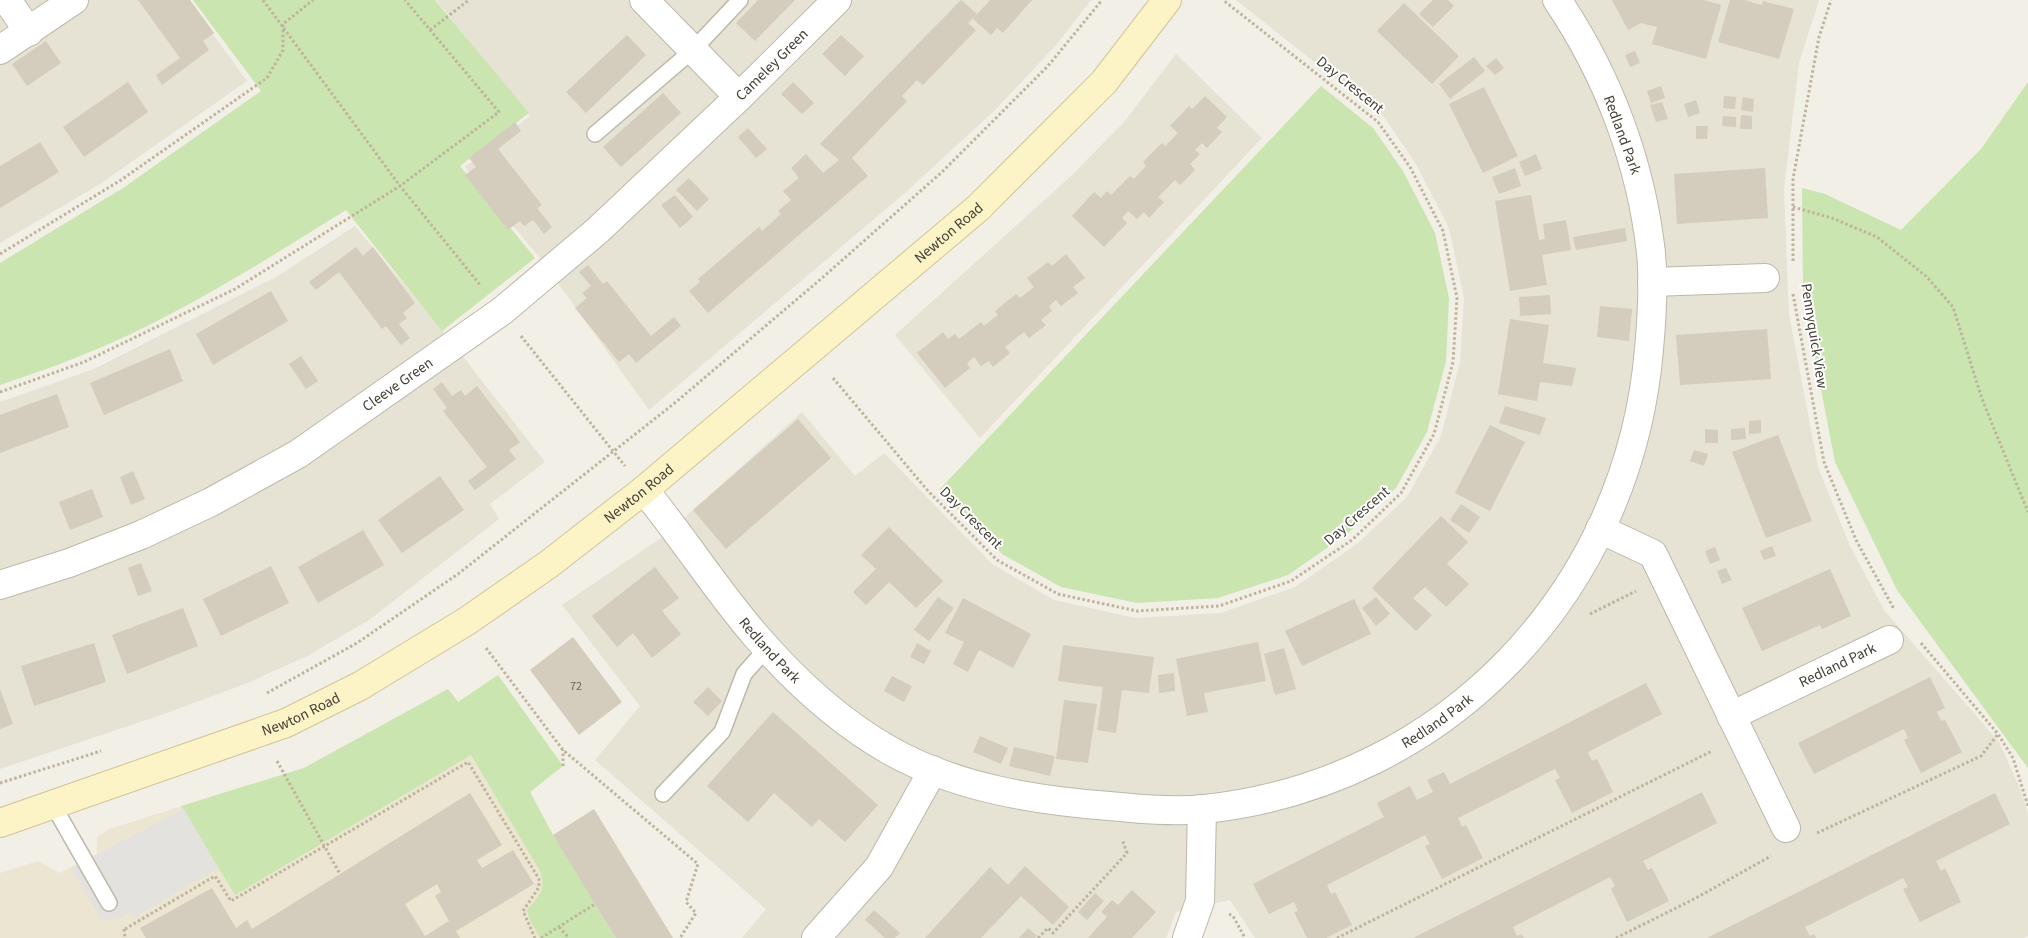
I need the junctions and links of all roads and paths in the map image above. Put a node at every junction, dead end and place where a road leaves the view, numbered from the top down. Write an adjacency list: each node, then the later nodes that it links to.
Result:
1 (8, 0): 17 (street)
2 (74, 0): 17 (street)
3 (263, 0): 15 (path)
4 (313, 0): 15 (path)
5 (405, 0): 16 (path)
6 (469, 0): 16 (path)
7 (644, 0): 19 (street, Cameley Green)
8 (740, 0): 19 (lane)
9 (836, 0): 20 (street, Cameley Green)
10 (1102, 0): 32 (path)
11 (1167, 0): 33 (street, Newton Road)
12 (1223, 0): 30 (path, Day Crescent)
13 (1557, 0): 27 (street, Redland Park)
14 (1831, 0): 23 (path, Pennyquick View)
15 (283, 24): 22 (path); 24 (path)
16 (430, 30): 22 (path)
17 (29, 32): 18 (street)
18 (0, 50)
19 (693, 50): 20 (street, Cameley Green); 21 (lane)
20 (739, 97): 29 (street, Cleeve Green)
21 (595, 134)
22 (400, 186): 29 (path); 31 (path)
23 (1793, 207): 25 (path, Pennyquick View); 34 (path)
24 (0, 254)
25 (1793, 270)
26 (1764, 278): 27 (street)
27 (1652, 282): 35 (street, Redland Park)
28 (1793, 287): 39 (path, Pennyquick View)
29 (502, 311): 32 (path); 37 (street, Cleeve Green)
30 (833, 378)
31 (0, 392)
32 (613, 451): 33 (path); 43 (path)
33 (644, 490): 40 (street, Newton Road); 42 (street, Redland Park)
34 (2028, 512)
35 (1600, 529): 36 (street); 55 (street, Redland Park)
36 (1664, 577): 38 (path); 44 (street)
37 (0, 585)
38 (1589, 615)
39 (1899, 615)
40 (467, 620): 45 (street, Newton Road); 47 (path)
41 (1902, 638): 44 (street, Redland Park); 54 (path)
42 (768, 648): 49 (street, Redland Park); 51 (lane)
43 (260, 696)
44 (1737, 727): 57 (street); 71 (path)
45 (263, 731): 52 (street, Newton Road); 58 (path)
46 (102, 750): 50 (path)
47 (563, 750): 48 (path); 67 (path)
48 (563, 766)
49 (933, 770): 53 (street, Redland Park); 68 (street)
50 (0, 783)
51 (663, 794)
52 (53, 805): 56 (street, Newton Road); 60 (lane)
53 (1112, 806): 55 (street, Redland Park); 69 (path)
54 (2028, 806)
55 (1202, 809): 70 (street)
56 (0, 823)
57 (1786, 828)
58 (324, 846): 59 (path); 63 (path); 64 (path)
59 (340, 874)
60 (109, 903)
61 (595, 904): 62 (path)
62 (559, 927): 65 (path); 66 (path)
63 (124, 929)
64 (535, 938)
65 (541, 938)
66 (569, 938)
67 (680, 938)
68 (816, 938)
69 (1038, 938)
70 (1187, 938)
71 (1337, 938)

